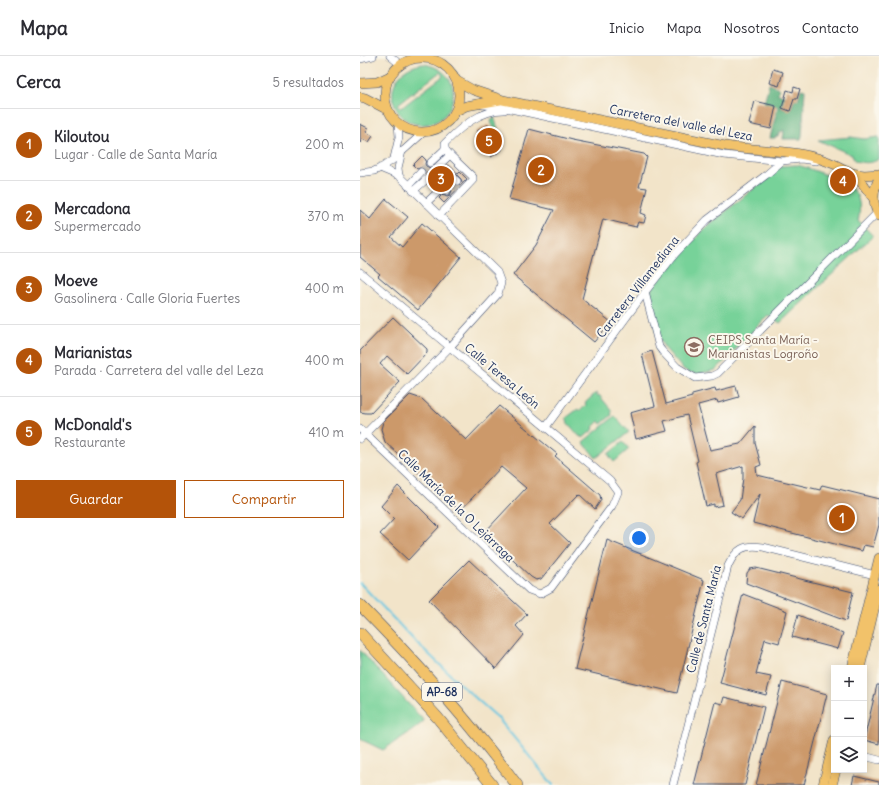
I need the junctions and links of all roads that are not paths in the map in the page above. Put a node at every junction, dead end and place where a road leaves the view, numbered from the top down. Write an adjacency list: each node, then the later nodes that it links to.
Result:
1 (373, 56): 5 (street)
2 (390, 56): 6 (street)
3 (446, 56): 7 (main road)
4 (415, 57): 6 (main road); 7 (main road)
5 (360, 59)
6 (401, 65): 8 (main road)
7 (452, 73): 9 (main road)
8 (390, 76): 10 (main road); 14 (main road)
9 (457, 81): 12 (main road, Carretera del valle del Leza); 16 (main road)
10 (360, 83)
11 (360, 98): 14 (main road)
12 (503, 100): 13 (main road, Carretera del valle del Leza); 23 (main road, Carretera del valle del Leza)
13 (473, 105): 15 (street); 16 (main road, Carretera del valle del Leza)
14 (388, 110): 17 (main road)
15 (511, 110): 20 (street); 22 (street)
16 (456, 112): 18 (main road)
17 (398, 123): 18 (main road); 21 (street)
18 (424, 132): 19 (street)
19 (402, 152): 21 (street); 30 (street)
20 (448, 152): 24 (street); 33 (street)
21 (394, 159): 25 (street)
22 (782, 161): 23 (street); 39 (street, Carretera Villamediana)
23 (829, 162): 27 (main road, Carretera del valle del Leza)
24 (433, 166)
25 (380, 168): 26 (street); 30 (street)
26 (360, 173)
27 (851, 173): 28 (main road, Carretera del valle del Leza); 34 (main road, Carretera del valle del Leza)
28 (879, 174)
29 (424, 175): 32 (street)
30 (399, 176): 32 (street)
31 (879, 178): 34 (main road)
32 (411, 188): 35 (street)
33 (454, 189): 35 (street); 37 (street)
34 (874, 199): 36 (main road)
35 (426, 204): 37 (street)
36 (878, 214): 39 (street)
37 (438, 216): 40 (street)
38 (360, 272): 40 (street, Calle Teresa León)
39 (645, 292): 41 (street, Carretera Villamediana)
40 (450, 347): 41 (street, Calle Teresa León); 42 (street)
41 (546, 427): 46 (street, Calle Teresa León)
42 (362, 434): 46 (street, Calle María de la O Lejárraga)
43 (879, 558): 44 (main road)
44 (875, 575): 49 (main road); 57 (street, Calle de Santa María)
45 (879, 589): 50 (main road)
46 (540, 594)
47 (360, 605): 56 (highway, AP-68)
48 (360, 633): 55 (highway, AP-68)
49 (853, 665)
50 (861, 665)
51 (831, 752): 58 (main road)
52 (867, 757): 53 (street)
53 (879, 760)
54 (835, 773): 59 (main road)
55 (492, 785)
56 (517, 785)
57 (673, 785)
58 (823, 785)
59 (832, 785)

